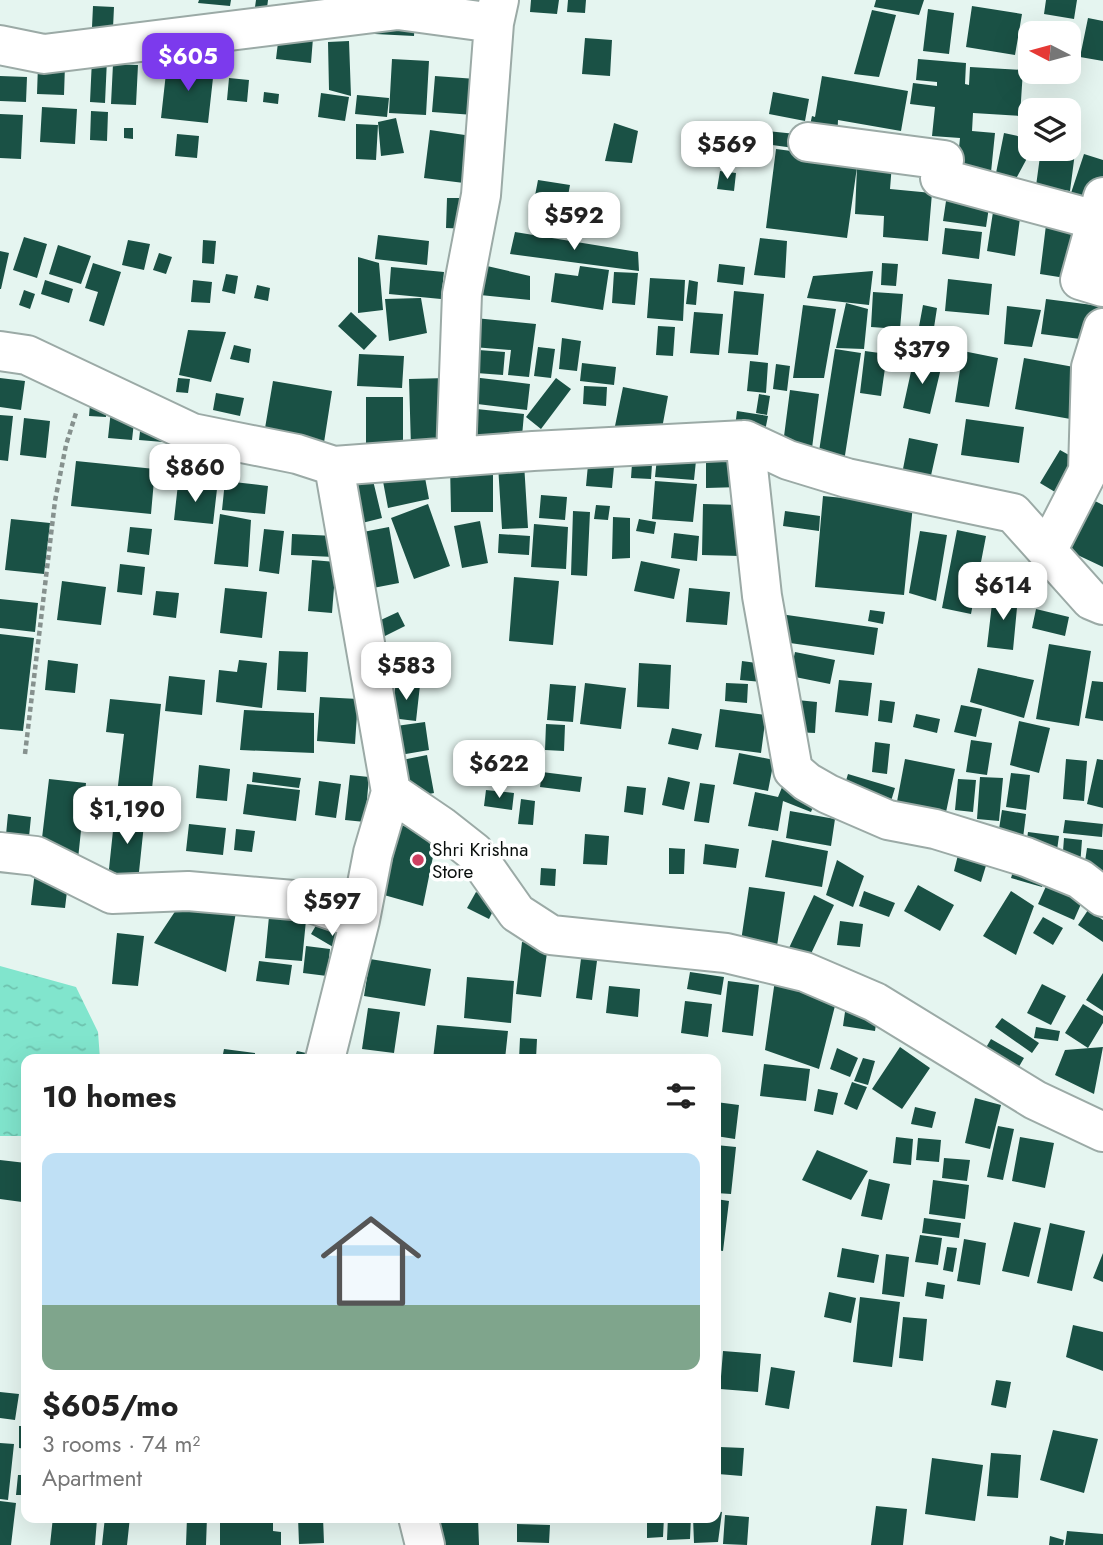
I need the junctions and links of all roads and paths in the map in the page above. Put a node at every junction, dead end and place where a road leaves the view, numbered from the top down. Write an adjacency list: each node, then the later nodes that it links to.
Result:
1 (334, 9): 2 (street); 3 (street)
2 (496, 12): 11 (street)
3 (0, 45)
4 (807, 142): 5 (street)
5 (1100, 208): 6 (street)
6 (1103, 287)
7 (1103, 328): 13 (street)
8 (0, 351): 9 (street)
9 (86, 383): 12 (street); 15 (path)
10 (745, 440): 11 (street); 13 (street); 18 (street)
11 (456, 457): 12 (street)
12 (334, 466): 16 (street)
13 (1047, 551): 14 (street)
14 (1103, 605)
15 (25, 754)
16 (391, 792): 19 (street); 21 (street)
17 (0, 852): 19 (street)
18 (1103, 897)
19 (360, 920): 20 (street)
20 (326, 1054)
21 (1103, 1132)
22 (420, 1523): 23 (street)
23 (425, 1545)

